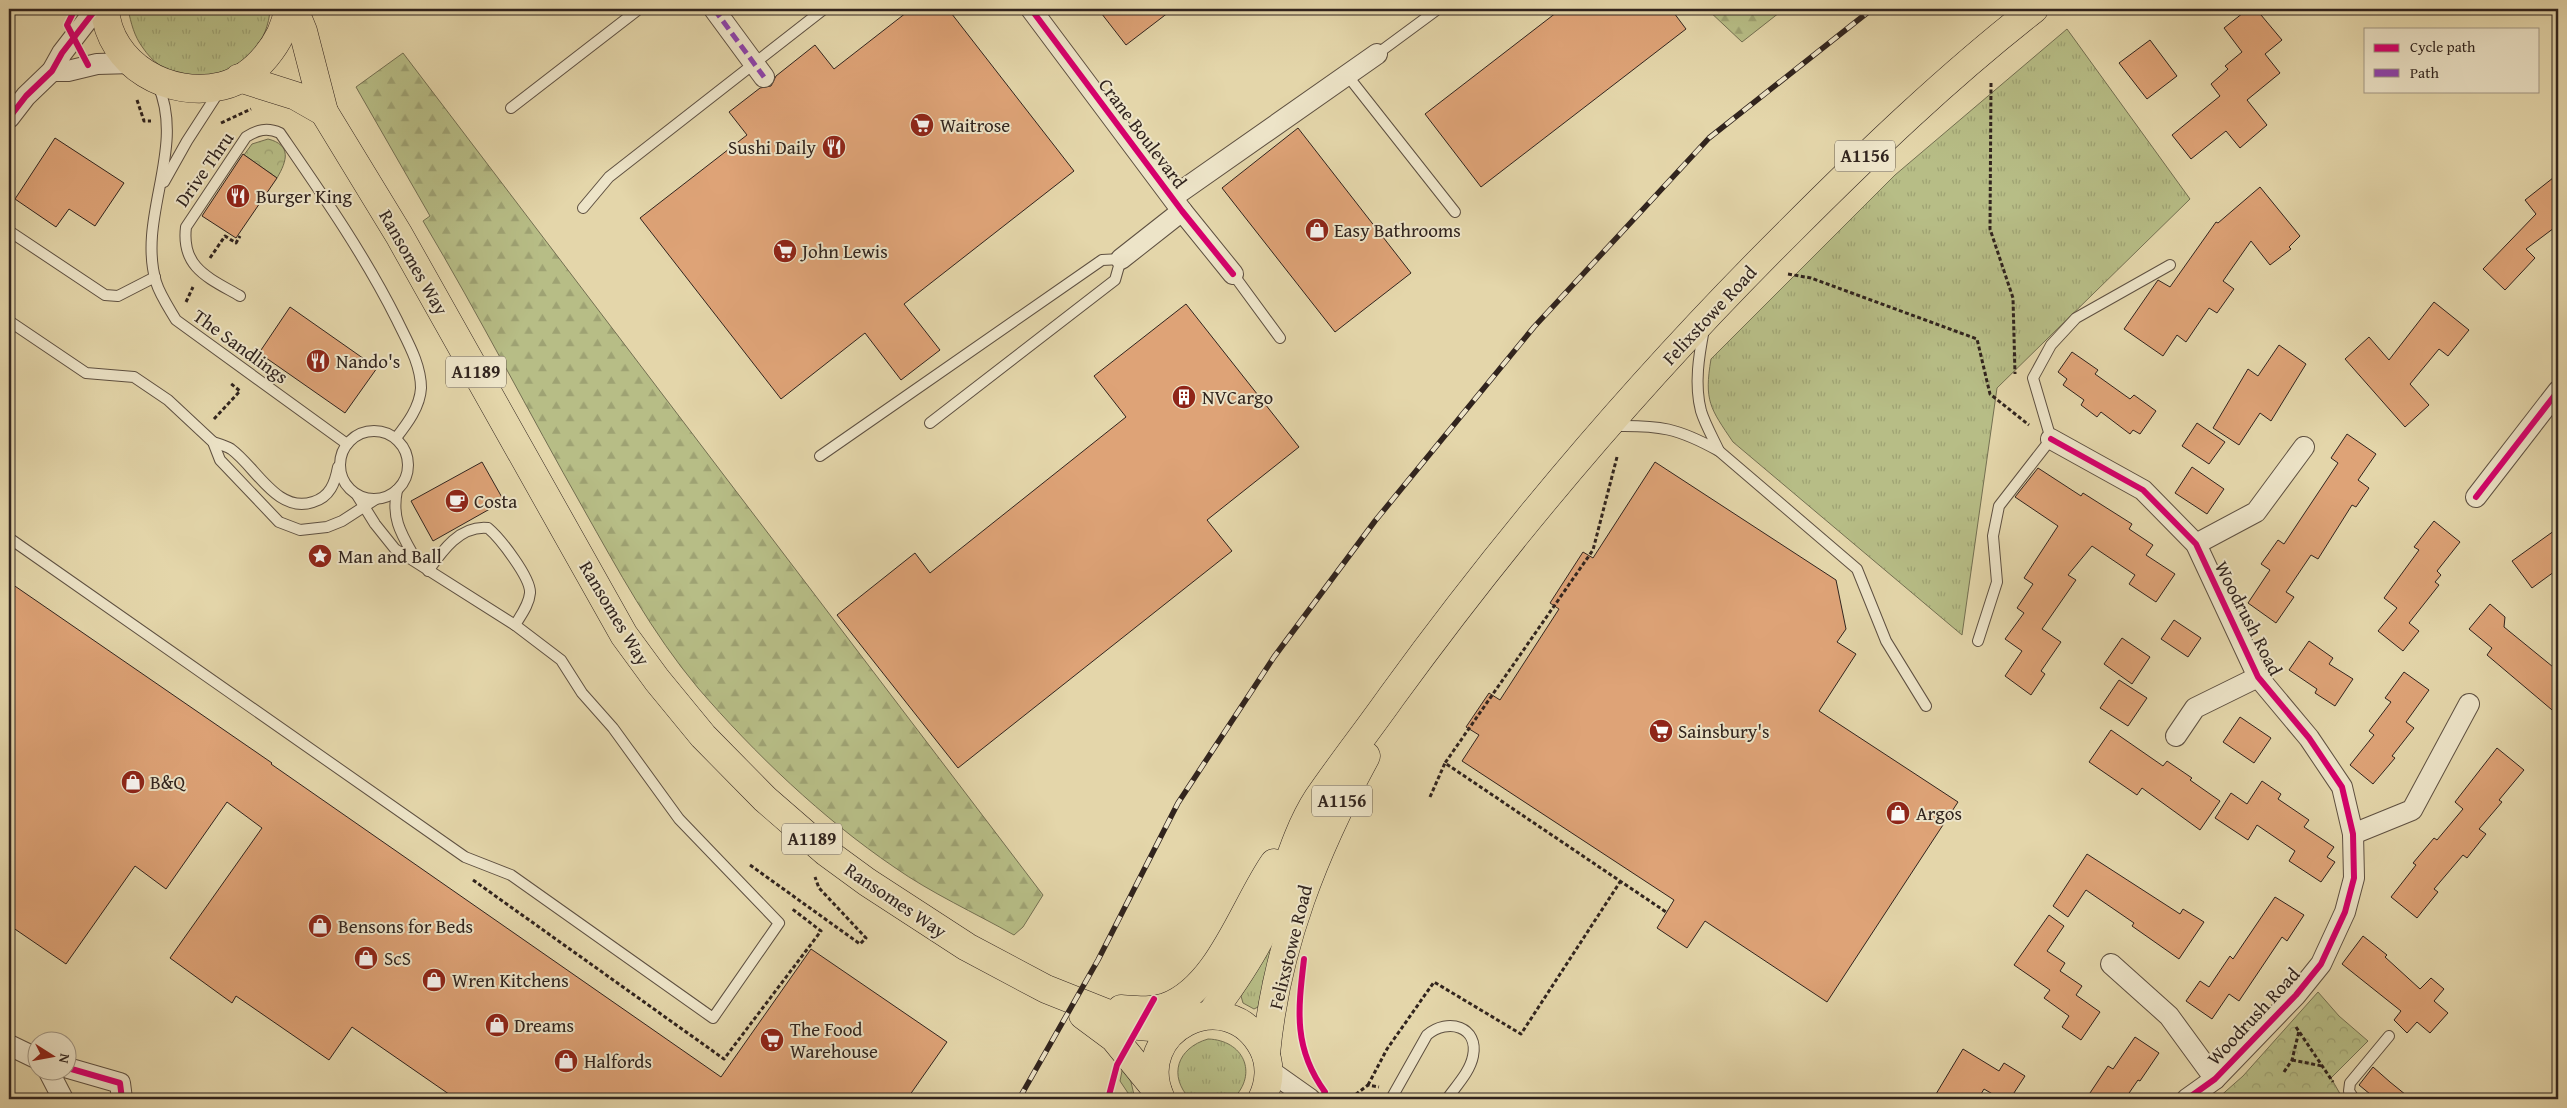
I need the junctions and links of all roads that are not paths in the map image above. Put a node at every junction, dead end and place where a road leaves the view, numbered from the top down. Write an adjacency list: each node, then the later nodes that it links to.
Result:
1 (96, 9): 13 (street)
2 (105, 9): 12 (main road)
3 (288, 9): 17 (main road)
4 (294, 9): 19 (main road, Ransomes Way / A1189)
5 (639, 9): 18 (lane)
6 (714, 9): 14 (street)
7 (824, 9): 14 (lane)
8 (1031, 9): 22 (street, Crane Boulevard)
9 (1438, 9): 11 (lane, Crane Boulevard)
10 (2034, 9): 31 (main road, Felixstowe Road / A1156)
11 (1377, 54): 15 (street, Crane Boulevard)
12 (133, 63): 13 (street); 16 (main road)
13 (52, 71): 20 (street)
14 (758, 71): 23 (lane)
15 (1347, 75): 22 (street, Crane Boulevard); 24 (lane)
16 (156, 80): 17 (main road); 21 (lane)
17 (231, 82): 19 (main road, Ransomes Way / A1189); 21 (lane)
18 (511, 108)
19 (324, 112): 64 (main road, Ransomes Way / A1189)
20 (9, 118)
21 (161, 190): 29 (lane, The Sandlings)
22 (1178, 204): 26 (street); 28 (street, Crane Boulevard)
23 (583, 208)
24 (1455, 212)
25 (9, 231): 29 (lane)
26 (1121, 260): 35 (lane); 43 (lane)
27 (2170, 265): 38 (lane)
28 (1233, 274): 33 (lane)
29 (155, 277): 40 (lane, The Sandlings)
30 (240, 296): 37 (lane, Drive Thru)
31 (1708, 315): 36 (main road, Felixstowe Road / A1156); 42 (lane)
32 (9, 321): 39 (lane)
33 (1280, 338)
34 (2558, 391): 47 (street)
35 (930, 423)
36 (1606, 426): 42 (lane); 56 (main road, Felixstowe Road / A1156)
37 (396, 438): 40 (lane); 45 (lane)
38 (2051, 439): 51 (street, Woodrush Road); 55 (lane)
39 (213, 442): 44 (lane); 49 (lane)
40 (347, 444): 44 (lane)
41 (2304, 448): 51 (street)
42 (1719, 451): 59 (lane)
43 (820, 456)
44 (340, 460): 46 (lane)
45 (397, 490): 48 (lane); 52 (lane)
46 (357, 495): 48 (lane); 49 (lane)
47 (2476, 497)
48 (376, 500): 49 (lane)
49 (364, 507): 52 (lane)
50 (9, 538): 54 (lane)
51 (2196, 544): 57 (street, Woodrush Road)
52 (417, 561): 53 (lane)
53 (428, 571): 54 (lane); 54 (lane)
54 (515, 625)
55 (1978, 641)
56 (1421, 656): 61 (main road, Felixstowe Road / A1156); 71 (main road, Felixstowe Road / A1156)
57 (2258, 677): 60 (street); 62 (street, Woodrush Road)
58 (2469, 704): 62 (street)
59 (1926, 706)
60 (2176, 736)
61 (1316, 801): 65 (main road); 66 (main road, Felixstowe Road / A1156)
62 (2353, 834): 73 (street, Woodrush Road)
63 (2111, 964): 73 (street)
64 (1046, 989): 65 (main road, Ransomes Way / A1189); 76 (main road, Ransomes Way / A1189)
65 (1092, 1008): 67 (main road, Ransomes Way / A1189)
66 (1210, 1015): 67 (main road); 71 (main road)
67 (1174, 1029): 76 (main road)
68 (2389, 1036): 83 (lane)
69 (9, 1045): 70 (street)
70 (28, 1054)
71 (1268, 1062): 78 (main road, Felixstowe Road); 79 (street)
72 (78, 1071): 77 (street)
73 (2215, 1079): 82 (street, Woodrush Road)
74 (52, 1080): 75 (street)
75 (59, 1096)
76 (1160, 1096)
77 (122, 1099)
78 (1262, 1099)
79 (1310, 1099)
80 (1391, 1099): 81 (lane)
81 (1447, 1099)
82 (2187, 1099)
83 (2354, 1099)

